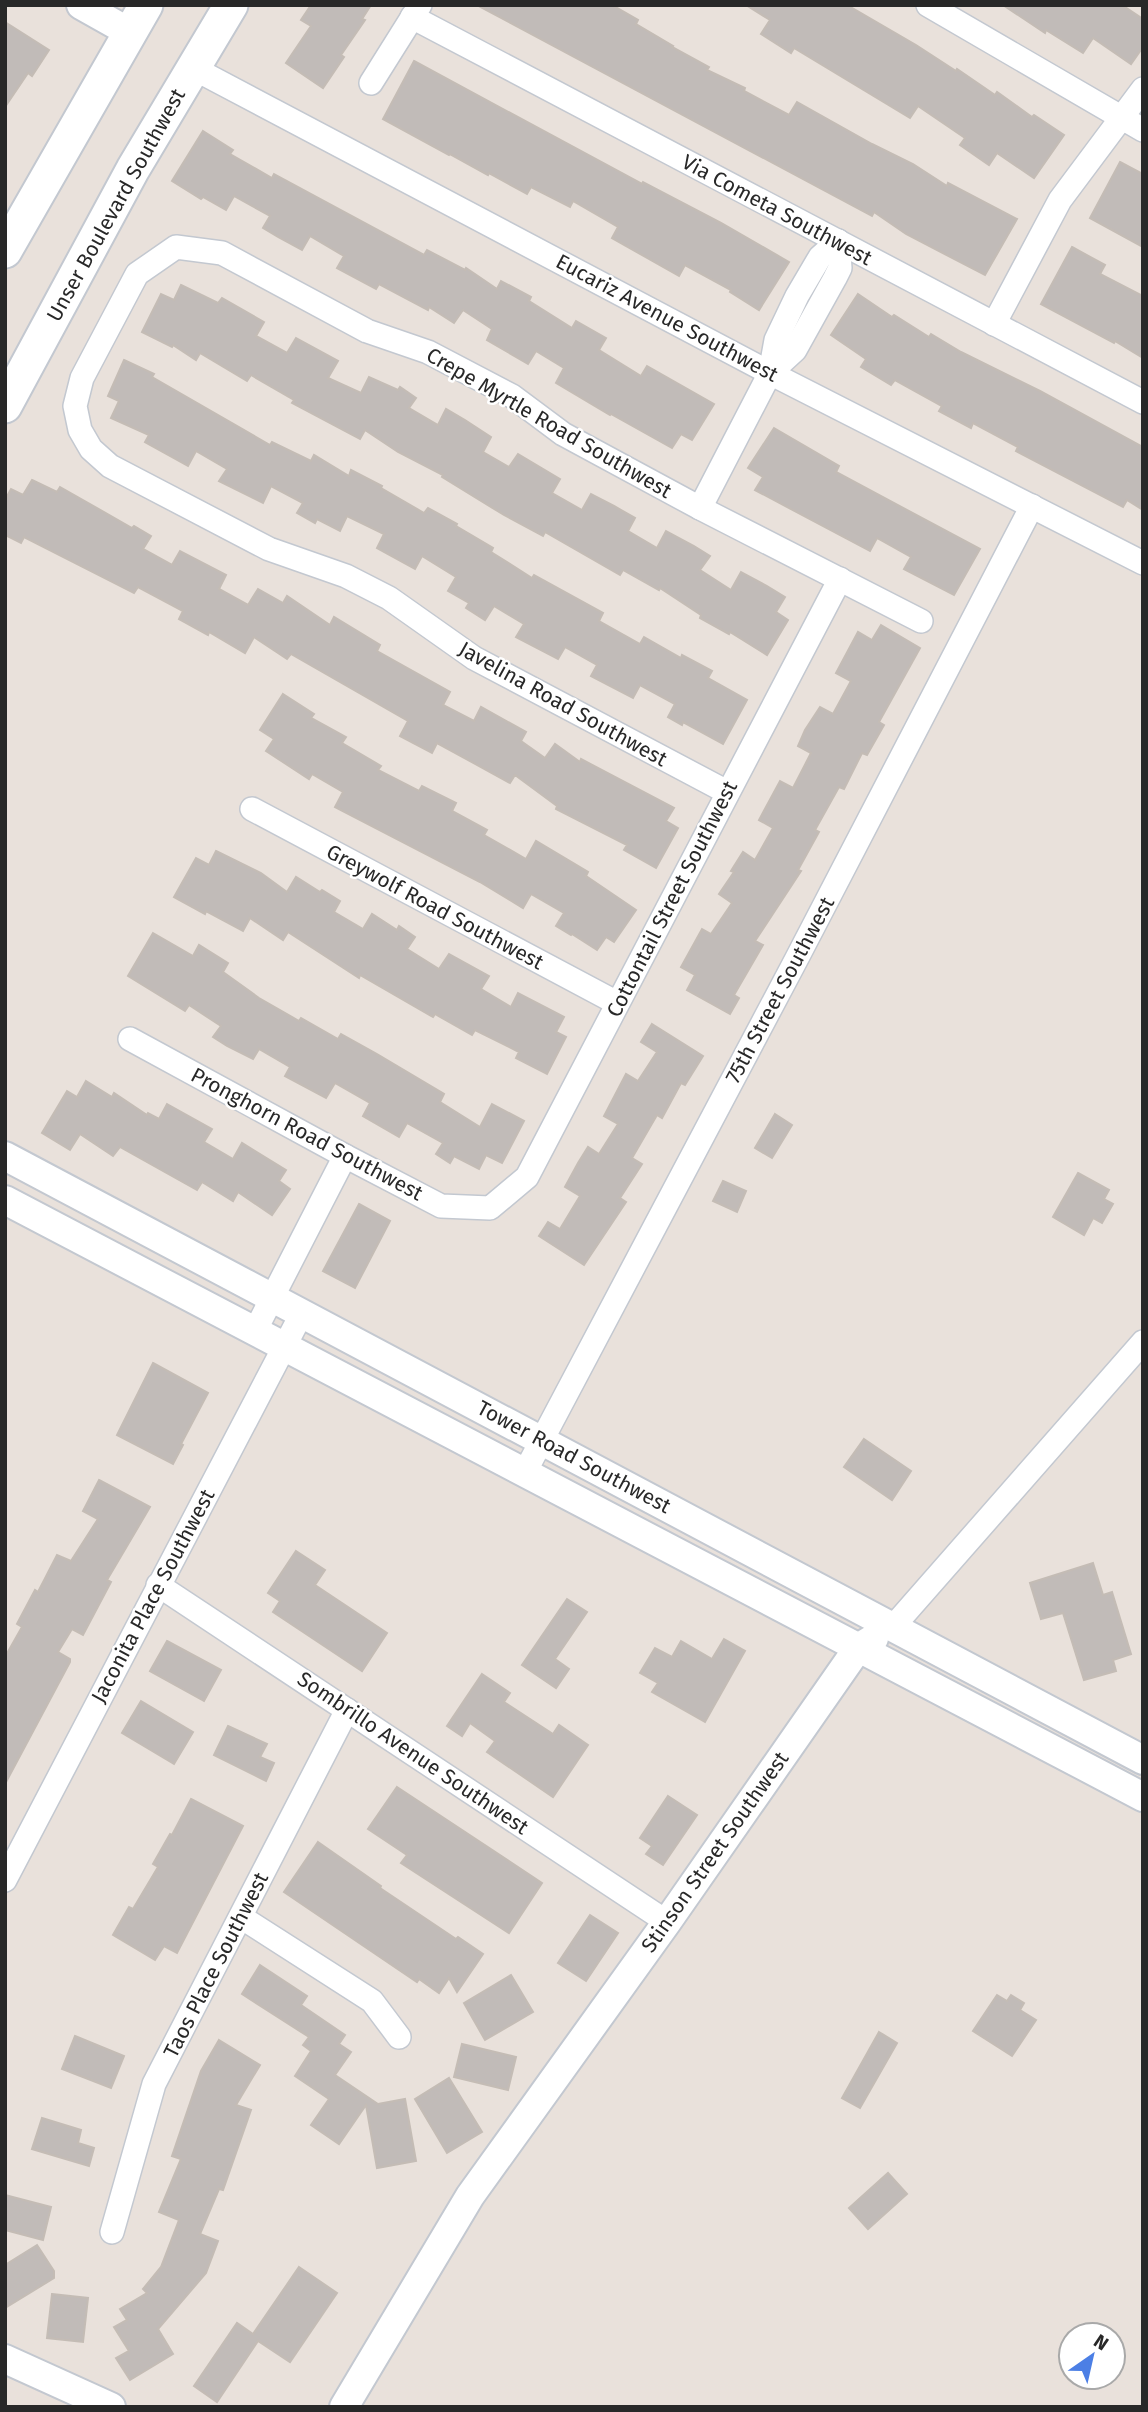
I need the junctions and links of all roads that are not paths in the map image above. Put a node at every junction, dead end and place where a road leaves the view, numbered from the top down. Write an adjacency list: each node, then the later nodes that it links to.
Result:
1 (81, 5): 5 (street)
2 (232, 5): 6 (main road, Unser Boulevard Southwest)
3 (928, 5): 9 (street)
4 (416, 11): 7 (street); 11 (street, Via Cometa Southwest)
5 (137, 18): 12 (main road)
6 (193, 68): 15 (street, Eucariz Avenue Southwest); 17 (main road, Unser Boulevard Southwest)
7 (371, 83)
8 (1143, 89): 9 (street)
9 (1121, 117): 10 (street); 14 (street)
10 (1143, 130)
11 (838, 242): 14 (street, Via Cometa Southwest); 15 (street)
12 (5, 251)
13 (137, 274): 19 (street, Crepe Myrtle Road Southwest); 23 (street, Javelina Road Southwest)
14 (994, 324): 16 (street, Via Cometa Southwest)
15 (770, 373): 18 (street, Eucariz Avenue Southwest); 19 (street)
16 (1143, 402)
17 (5, 406)
18 (1032, 506): 20 (street, Eucariz Avenue Southwest); 36 (street, 75th Street Southwest)
19 (700, 508): 21 (street, Crepe Myrtle Road Southwest)
20 (1143, 563)
21 (840, 579): 22 (street, Crepe Myrtle Road Southwest); 23 (street, Cottontail Street Southwest)
22 (920, 621)
23 (727, 792): 25 (street, Cottontail Street Southwest)
24 (252, 810): 25 (street, Greywolf Road Southwest)
25 (617, 1003): 30 (street, Cottontail Street Southwest)
26 (130, 1040): 28 (street, Pronghorn Road Southwest)
27 (5, 1156): 31 (street, Tower Road Southwest)
28 (345, 1156): 30 (street, Pronghorn Road Southwest); 31 (street)
29 (5, 1199): 33 (street, Tower Road Southwest)
30 (490, 1208)
31 (273, 1298): 32 (street, Tower Road Southwest); 33 (street)
32 (302, 1313): 35 (street, Jaconita Place Southwest); 36 (street, Tower Road Southwest)
33 (255, 1331): 35 (street, Tower Road Southwest)
34 (1143, 1342): 39 (street, Stinson Street Southwest)
35 (284, 1347): 37 (street, Tower Road Southwest); 38 (street, Jaconita Place Southwest)
36 (542, 1439): 37 (street, 75th Street Southwest); 39 (street, Tower Road Southwest)
37 (524, 1472): 40 (street, Tower Road Southwest)
38 (158, 1585): 41 (street, Sombrillo Avenue Southwest); 44 (street, Jaconita Place Southwest)
39 (892, 1628): 40 (street, Stinson Street Southwest); 42 (street, Tower Road Southwest)
40 (858, 1648): 43 (street, Tower Road Southwest); 46 (street, Stinson Street Southwest)
41 (347, 1710): 45 (street, Taos Place Southwest); 46 (street, Sombrillo Avenue Southwest)
42 (1143, 1760)
43 (1143, 1797)
44 (5, 1880)
45 (241, 1917): 47 (street); 48 (street, Taos Place Southwest)
46 (667, 1922): 51 (street, Stinson Street Southwest)
47 (399, 2037)
48 (112, 2232)
49 (5, 2359): 50 (street)
50 (111, 2407)
51 (344, 2407)

